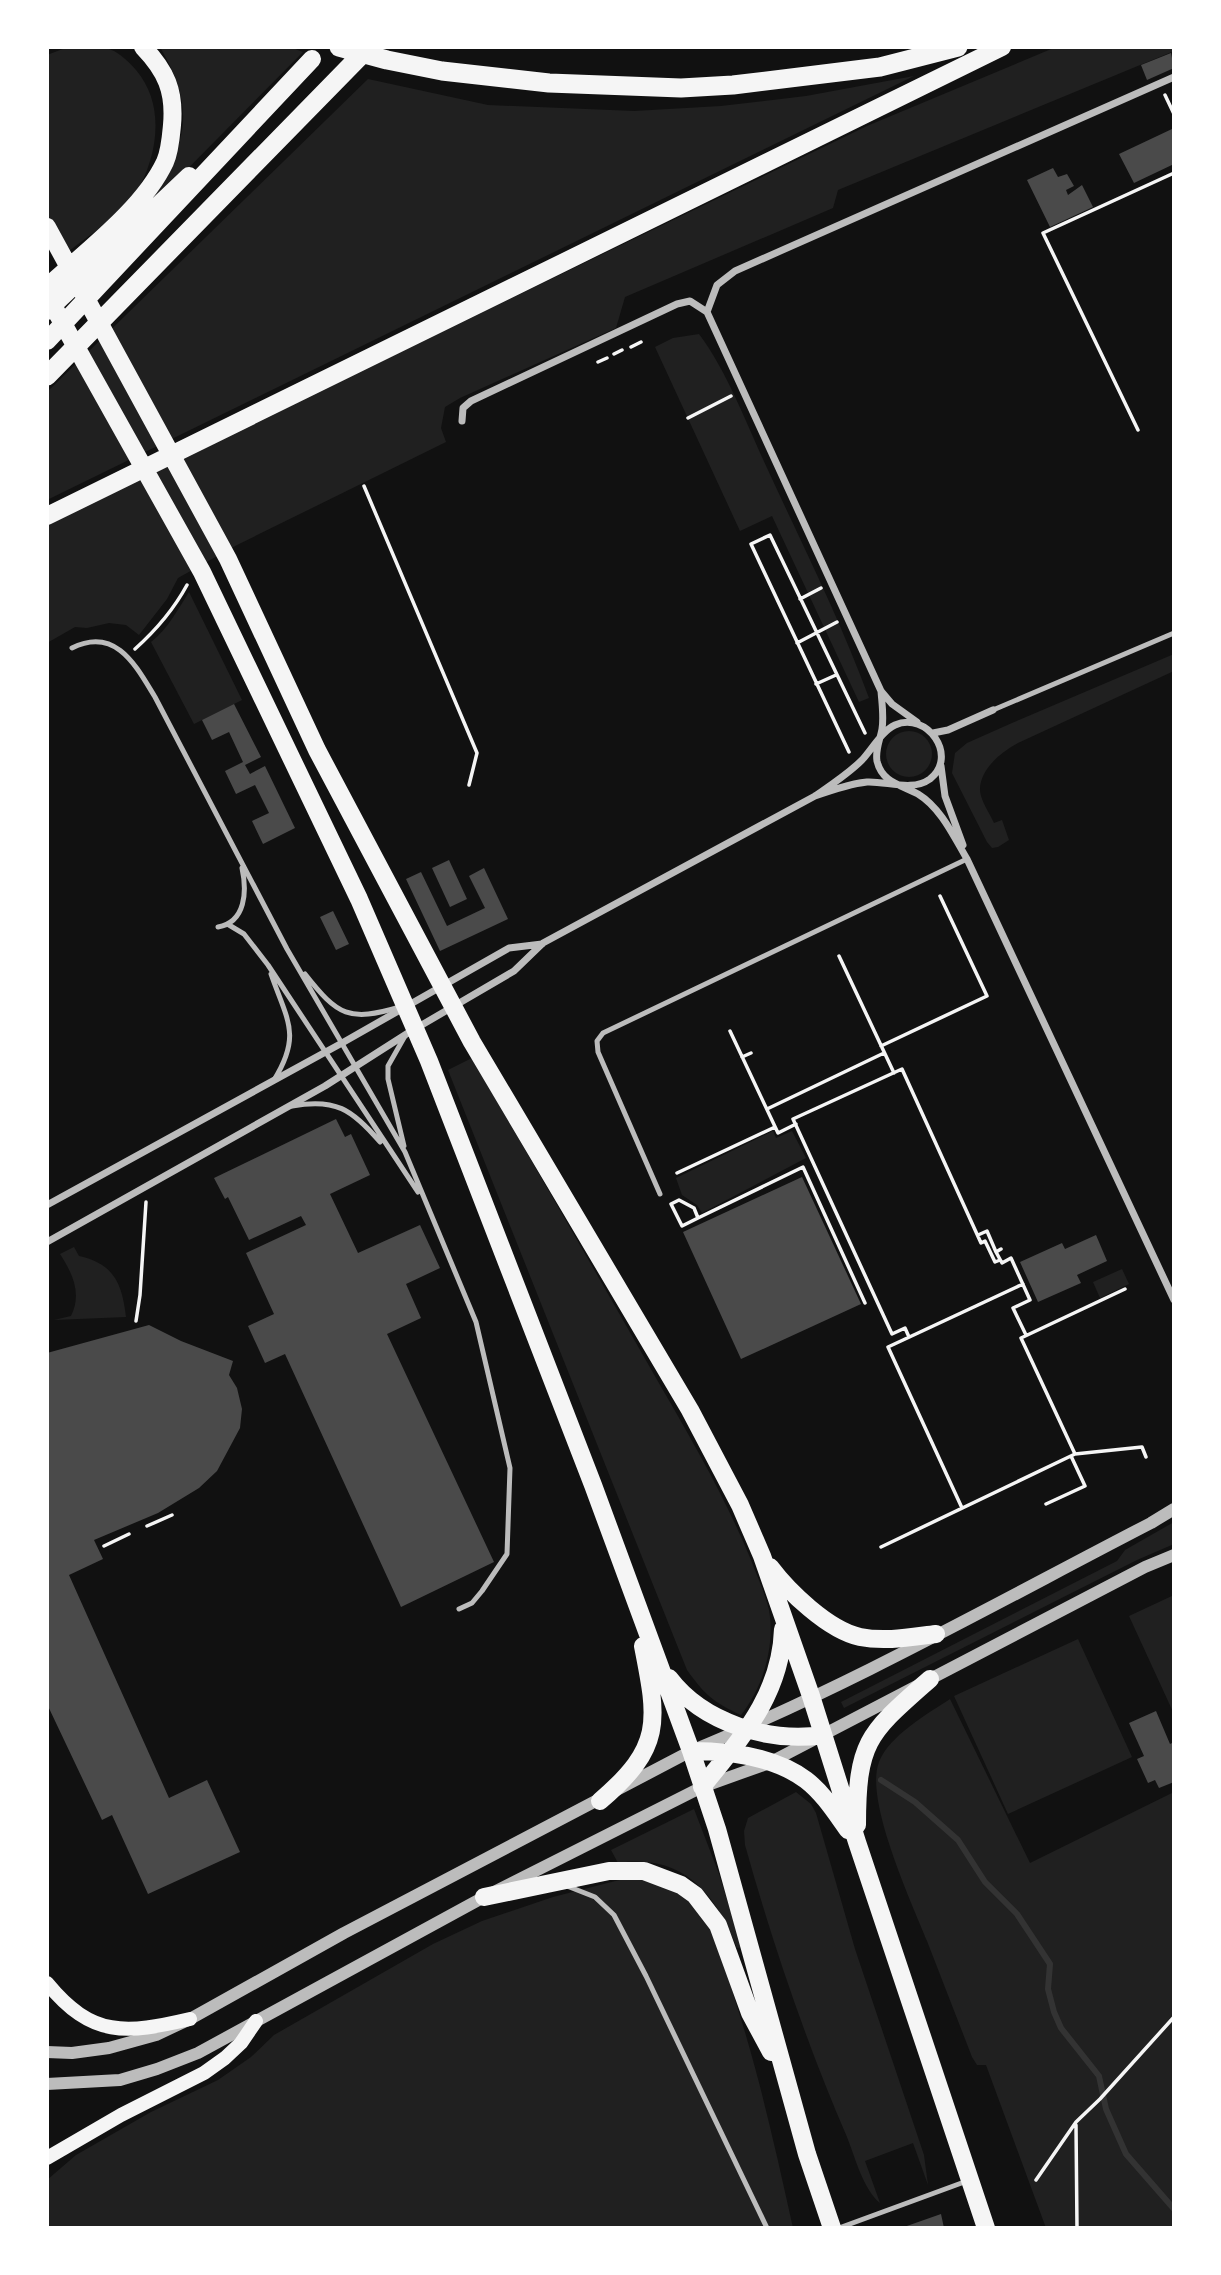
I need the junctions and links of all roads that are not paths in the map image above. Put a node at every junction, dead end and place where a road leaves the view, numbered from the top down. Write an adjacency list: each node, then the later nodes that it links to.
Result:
1 (143, 47): 9 (highway)
2 (339, 47): 4 (highway)
3 (369, 47): 14 (highway)
4 (958, 47)
5 (1002, 47): 16 (highway)
6 (317, 53): 11 (highway); 13 (highway)
7 (1174, 77): 12 (street)
8 (47, 227): 51 (highway)
9 (47, 287)
10 (47, 295): 52 (highway)
11 (47, 311)
12 (706, 312): 15 (street); 19 (street)
13 (47, 341)
14 (47, 376)
15 (462, 421)
16 (47, 516)
17 (1174, 633): 20 (lane)
18 (72, 648): 28 (lane)
19 (881, 691): 21 (street); 23 (street)
20 (993, 710): 22 (street)
21 (919, 724): 22 (street); 23 (street)
22 (933, 733): 24 (street)
23 (879, 742): 25 (street); 26 (street)
24 (941, 759): 25 (street); 27 (street)
25 (898, 785): 26 (street); 27 (street)
26 (815, 796): 31 (street)
27 (967, 859): 44 (lane); 48 (street)
28 (241, 862): 29 (lane); 32 (lane)
29 (229, 925): 30 (lane); 33 (lane)
30 (218, 927)
31 (543, 943): 34 (street); 35 (street)
32 (287, 949): 34 (lane); 36 (lane)
33 (268, 965): 37 (lane); 40 (lane)
34 (406, 1005): 36 (street)
35 (408, 1033): 38 (street); 42 (lane)
36 (342, 1043): 37 (street); 38 (lane)
37 (325, 1053): 39 (lane); 40 (street)
38 (355, 1066): 39 (street); 42 (lane)
39 (340, 1076): 41 (street); 43 (lane)
40 (274, 1080): 46 (street)
41 (289, 1107): 43 (lane); 47 (street)
42 (405, 1152): 45 (lane)
43 (394, 1159): 45 (lane)
44 (660, 1194)
45 (424, 1201): 53 (lane)
46 (47, 1205)
47 (47, 1242)
48 (1174, 1300)
49 (1174, 1508): 55 (street)
50 (1174, 1555): 57 (street)
51 (762, 1556): 54 (highway); 55 (highway)
52 (626, 1578): 56 (highway); 65 (highway)
53 (459, 1609)
54 (783, 1620): 58 (highway); 59 (highway)
55 (936, 1634): 58 (street)
56 (659, 1664): 59 (highway); 61 (highway)
57 (930, 1679): 60 (street); 66 (highway)
58 (811, 1696): 59 (street); 60 (highway)
59 (748, 1728): 60 (highway); 61 (street); 62 (highway)
60 (823, 1735): 63 (street); 66 (highway)
61 (691, 1751): 62 (highway); 64 (highway); 65 (street)
62 (729, 1753): 63 (highway); 64 (highway)
63 (769, 1763): 64 (street); 66 (highway)
64 (702, 1787): 68 (street); 73 (highway)
65 (600, 1801): 70 (street)
66 (857, 1842): 76 (highway)
67 (558, 1883): 68 (highway); 73 (highway); 77 (lane)
68 (484, 1897): 71 (street)
69 (47, 1983): 70 (main road)
70 (190, 2019): 72 (street)
71 (256, 2021): 74 (street); 75 (main road)
72 (47, 2052)
73 (785, 2079): 78 (highway)
74 (47, 2084)
75 (47, 2158)
76 (970, 2180): 79 (lane); 80 (highway)
77 (767, 2228)
78 (832, 2228)
79 (839, 2228)
80 (986, 2228)

